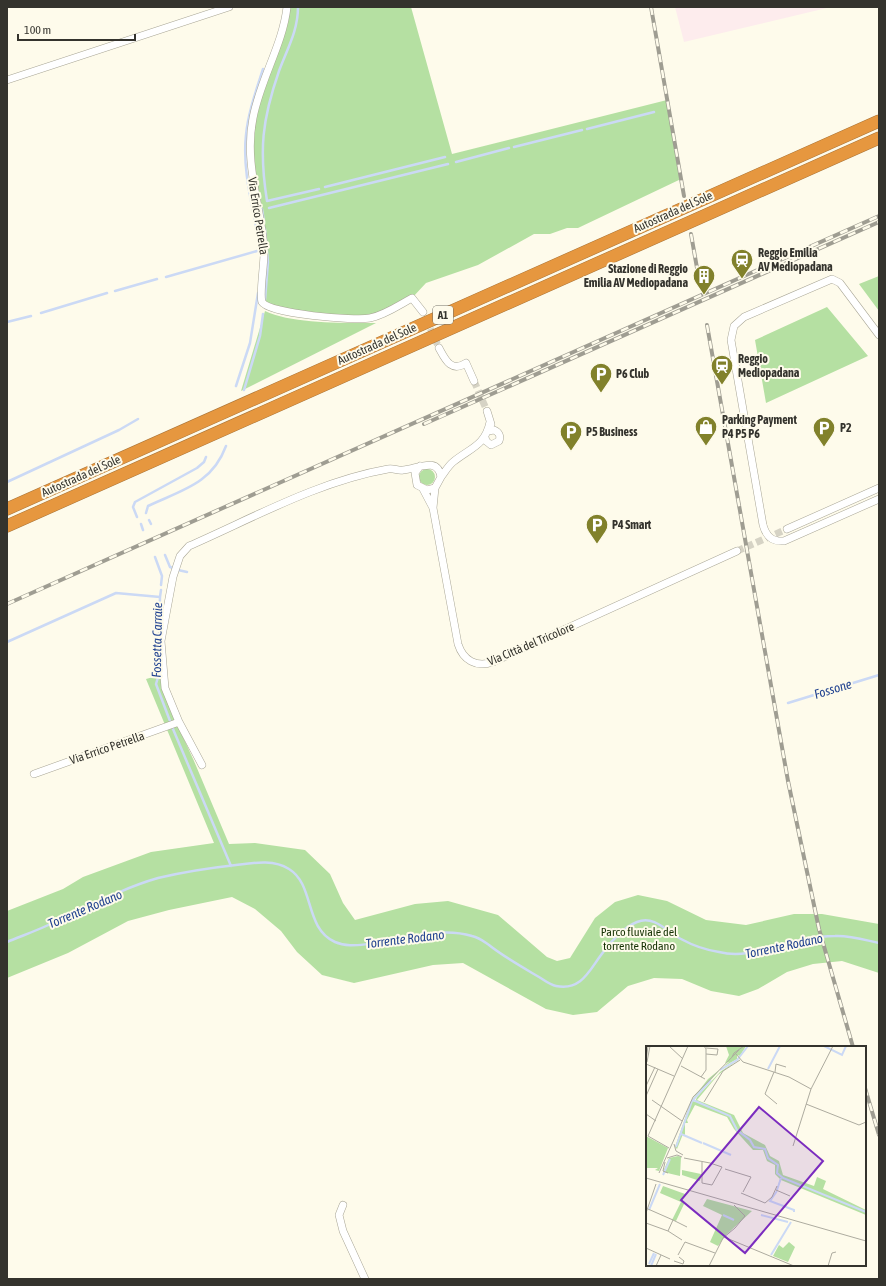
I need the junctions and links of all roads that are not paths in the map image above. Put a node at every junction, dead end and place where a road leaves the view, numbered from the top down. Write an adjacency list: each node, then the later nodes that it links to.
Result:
1 (229, 7): 3 (street)
2 (287, 7): 6 (street, Via Errico Petrella)
3 (7, 80)
4 (879, 121): 25 (highway, Autostrada del Sole / A1)
5 (879, 138): 26 (highway, Autostrada del Sole / A1)
6 (423, 312)
7 (879, 335): 23 (street)
8 (439, 348): 9 (street)
9 (474, 381)
10 (487, 411): 11 (street)
11 (489, 432): 12 (street); 12 (street); 13 (street)
12 (489, 444): 13 (street)
13 (476, 447): 14 (street)
14 (452, 463): 16 (street); 18 (street)
15 (420, 466): 16 (street); 17 (street); 19 (street)
16 (435, 466): 18 (street)
17 (402, 470): 19 (street); 29 (street)
18 (441, 477): 20 (street)
19 (415, 481): 22 (street)
20 (435, 488): 22 (street); 24 (street)
21 (879, 488): 27 (street)
22 (423, 490): 24 (street)
23 (879, 499)
24 (433, 508): 28 (street, Via Città del Tricolore)
25 (7, 509)
26 (7, 526)
27 (787, 529)
28 (737, 551)
29 (179, 722): 30 (street); 31 (street, Via Errico Petrella)
30 (202, 765)
31 (34, 774)
32 (343, 1205): 33 (street)
33 (365, 1279)

